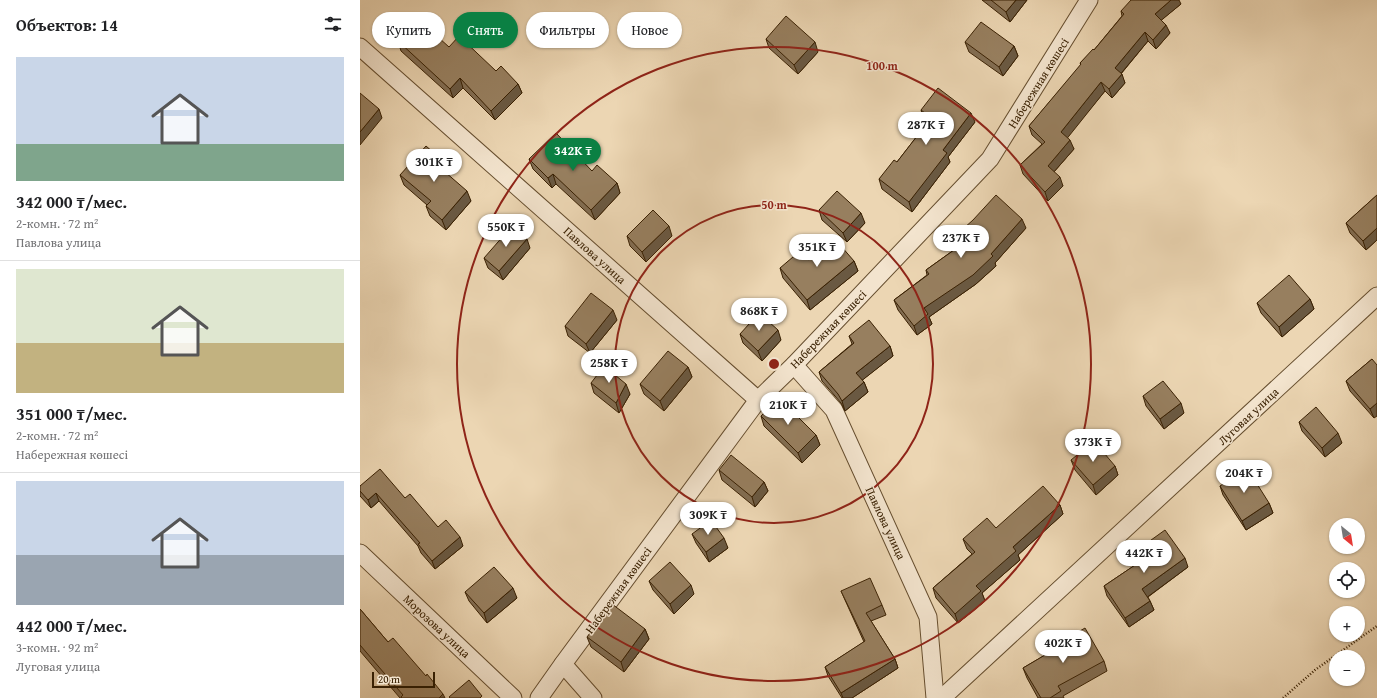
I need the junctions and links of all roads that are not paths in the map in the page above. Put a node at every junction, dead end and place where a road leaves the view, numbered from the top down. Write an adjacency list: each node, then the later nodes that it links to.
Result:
1 (1089, 0): 4 (street, Набережная көшесі)
2 (360, 46): 5 (street, Павлова улица)
3 (1377, 296): 12 (street, Луговая улица)
4 (794, 366): 5 (street, Набережная көшесі); 11 (street, Павлова улица)
5 (758, 400): 7 (street, Набережная көшесі)
6 (360, 553): 8 (street, Морозова улица)
7 (563, 664): 9 (street, Набережная көшесі); 10 (street)
8 (513, 698)
9 (540, 698)
10 (593, 698)
11 (935, 698)
12 (942, 698)

